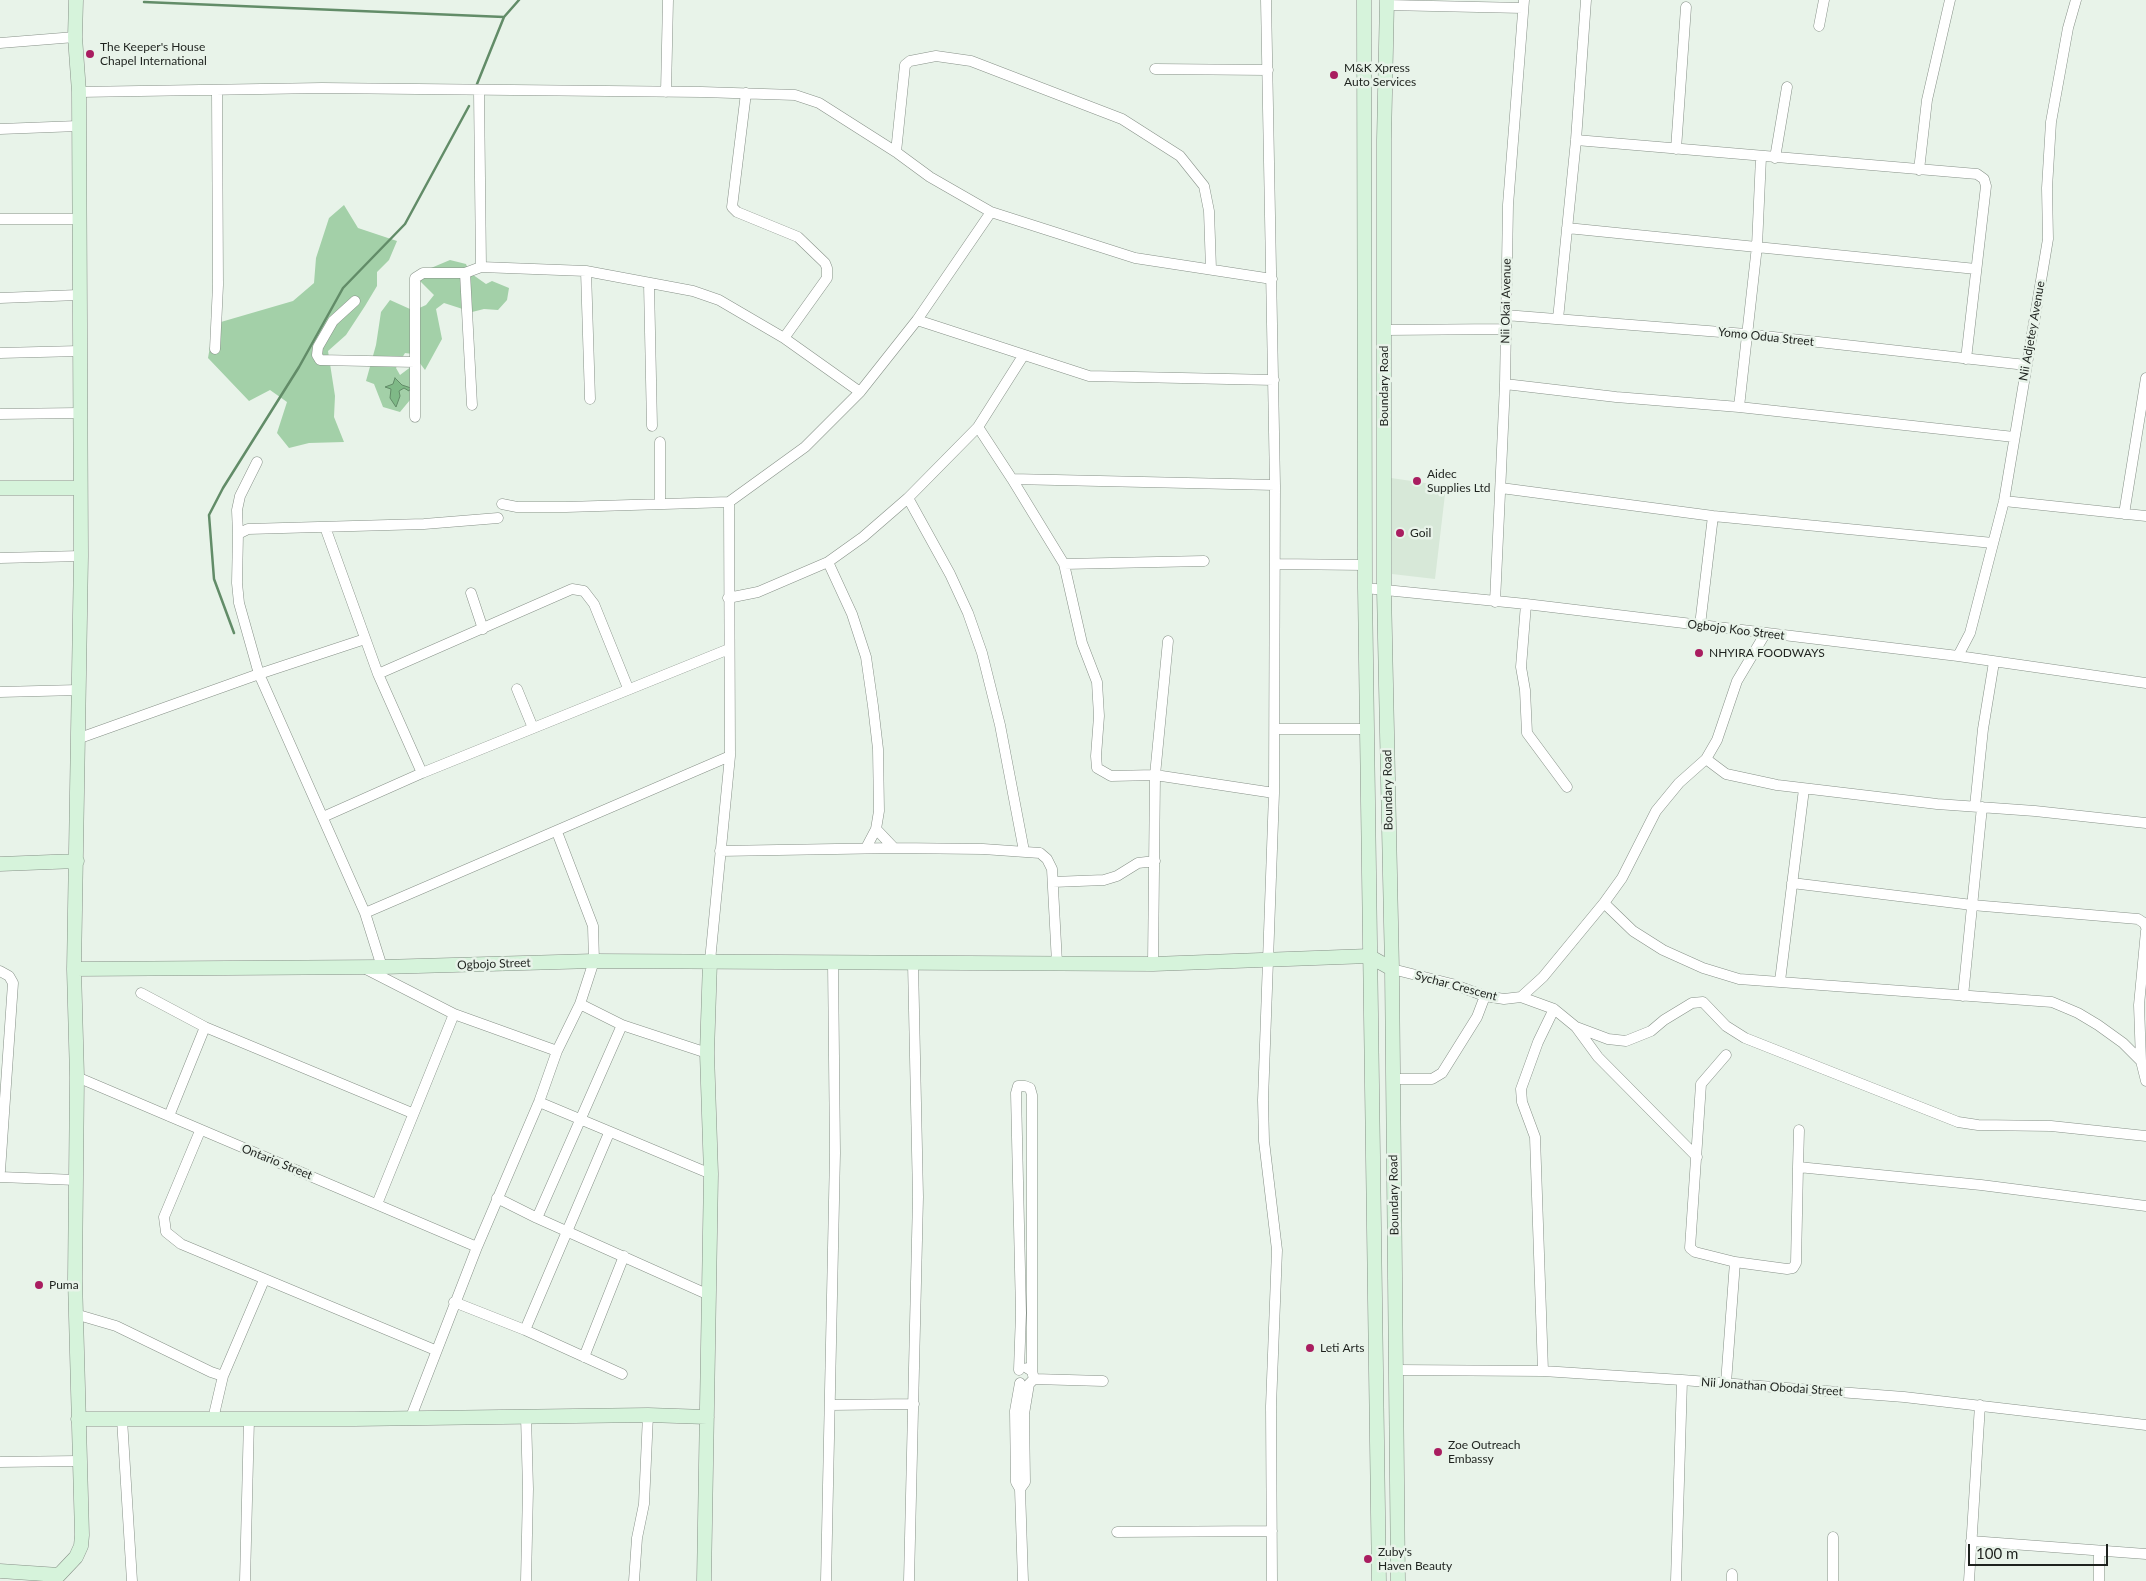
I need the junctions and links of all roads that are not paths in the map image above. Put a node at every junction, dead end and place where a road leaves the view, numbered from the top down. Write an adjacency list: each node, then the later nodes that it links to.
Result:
1 (76, 0): 13 (street)
2 (668, 0): 21 (street)
3 (1266, 0): 16 (street)
4 (1364, 0): 99 (street, Boundary Road)
5 (1586, 0): 25 (street)
6 (1824, 0): 12 (street)
7 (1950, 0): 30 (street)
8 (2076, 0): 59 (street, Nii Adjetey Avenue)
9 (1387, 3): 10 (street); 50 (street, Boundary Road)
10 (1524, 4): 46 (street, Nii Okai Avenue)
11 (1686, 7): 26 (street)
12 (1819, 26)
13 (75, 37): 14 (street); 20 (street)
14 (0, 43)
15 (1155, 69): 16 (street)
16 (1268, 70): 41 (street)
17 (1788, 87): 29 (street)
18 (217, 91): 19 (street); 20 (street); 53 (street)
19 (479, 91): 21 (street); 36 (street)
20 (79, 92): 23 (street)
21 (666, 92): 22 (street)
22 (746, 93): 27 (street); 52 (street)
23 (78, 126): 24 (street); 33 (street)
24 (0, 129)
25 (1576, 140): 26 (street); 34 (street)
26 (1676, 149): 28 (street)
27 (896, 152): 31 (street); 37 (street)
28 (1761, 156): 29 (street); 35 (street)
29 (1775, 158): 30 (street)
30 (1919, 170): 38 (street)
31 (991, 212): 37 (street); 47 (street)
32 (0, 219): 33 (street)
33 (78, 219): 43 (street)
34 (1567, 228): 35 (street); 48 (street)
35 (1757, 246): 38 (street); 51 (street)
36 (481, 267): 39 (street); 40 (street)
37 (1211, 269): 41 (street)
38 (1976, 270): 57 (street)
39 (586, 271): 42 (street); 64 (street)
40 (465, 273): 58 (street); 65 (street)
41 (1272, 279): 61 (street)
42 (649, 284): 52 (street); 71 (street)
43 (78, 295): 44 (street); 54 (street)
44 (0, 298)
45 (355, 301): 58 (street)
46 (1505, 315): 48 (street, Yomo Odua Street); 49 (street, Nii Okai Avenue)
47 (917, 320): 56 (street); 63 (street)
48 (1558, 320): 51 (street, Yomo Odua Street)
49 (1505, 329): 50 (street); 62 (street, Nii Okai Avenue)
50 (1384, 330): 101 (street, Boundary Road)
51 (1746, 334): 57 (street, Yomo Odua Street); 66 (street)
52 (784, 338): 63 (street)
53 (215, 349)
54 (79, 351): 55 (street); 68 (street)
55 (0, 353)
56 (1022, 356): 61 (street); 72 (street)
57 (1966, 359): 59 (street, Yomo Odua Street)
58 (414, 362): 70 (street)
59 (2026, 365): 73 (street, Nii Adjetey Avenue)
60 (2146, 378): 67 (street)
61 (1274, 380): 77 (street)
62 (1505, 384): 66 (street); 80 (street, Nii Okai Avenue)
63 (860, 392): 83 (street)
64 (590, 399)
65 (472, 405)
66 (1739, 407): 73 (street)
67 (2144, 410): 86 (street)
68 (79, 413): 69 (street); 79 (street)
69 (0, 414)
70 (415, 417)
71 (652, 426)
72 (978, 427): 76 (street); 81 (street)
73 (2014, 438): 82 (street, Nii Adjetey Avenue)
74 (660, 442): 84 (street)
75 (257, 462): 91 (street)
76 (1012, 479): 77 (street); 97 (street)
77 (1275, 485): 98 (street)
78 (0, 488): 79 (street)
79 (79, 488): 93 (street)
80 (1501, 488): 87 (street); 104 (street, Nii Okai Avenue)
81 (908, 498): 96 (street); 140 (street)
82 (2004, 501): 86 (street); 92 (street, Nii Adjetey Avenue)
83 (729, 502): 84 (street); 103 (street)
84 (660, 503): 85 (street)
85 (502, 504)
86 (2124, 514): 88 (street)
87 (1713, 516): 92 (street); 106 (street)
88 (2146, 516)
89 (498, 518): 90 (street)
90 (325, 527): 91 (street); 109 (street)
91 (238, 534): 114 (street)
92 (1992, 543): 112 (street, Nii Adjetey Avenue)
93 (81, 556): 94 (street); 119 (street)
94 (0, 558)
95 (1204, 561): 97 (street)
96 (828, 562): 103 (street); 135 (street)
97 (1064, 564): 128 (street)
98 (1275, 564): 99 (street); 122 (street)
99 (1365, 566): 100 (street, Boundary Road)
100 (1365, 588): 101 (street, Ogbojo Koo Street); 123 (street, Boundary Road)
101 (1384, 590): 104 (street, Ogbojo Koo Street); 161 (street, Boundary Road)
102 (470, 593): 107 (street)
103 (728, 598): 111 (street)
104 (1496, 602): 105 (street, Ogbojo Koo Street)
105 (1526, 604): 106 (street, Ogbojo Koo Street); 129 (street)
106 (1700, 625): 108 (street, Ogbojo Koo Street)
107 (483, 629): 115 (street); 117 (street)
108 (1765, 634): 112 (street, Ogbojo Koo Street); 126 (street)
109 (365, 639): 114 (street); 115 (street)
110 (1168, 641): 128 (street)
111 (729, 649): 117 (street); 125 (street)
112 (1958, 656): 113 (street, Ogbojo Koo Street)
113 (1994, 662): 116 (street, Ogbojo Koo Street); 132 (street)
114 (259, 674): 124 (street); 133 (street)
115 (378, 674): 127 (street)
116 (2146, 682)
117 (628, 688): 121 (street)
118 (517, 689): 121 (street)
119 (78, 690): 120 (street); 124 (street)
120 (0, 692)
121 (533, 728): 127 (street)
122 (1275, 729): 123 (street); 131 (street)
123 (1368, 729): 150 (street, Boundary Road)
124 (77, 739): 142 (street)
125 (730, 756): 136 (street); 139 (street)
126 (1706, 759): 130 (street); 146 (street)
127 (422, 773): 133 (street)
128 (1155, 775): 131 (street); 141 (street)
129 (1566, 787)
130 (1804, 789): 132 (street); 145 (street)
131 (1274, 793): 151 (street)
132 (1978, 807): 134 (street); 147 (street)
133 (323, 817): 148 (street)
134 (2146, 823)
135 (876, 829): 137 (street); 138 (street)
136 (557, 832): 148 (street); 152 (street)
137 (866, 848): 138 (street); 139 (street)
138 (894, 848): 140 (street)
139 (720, 851): 153 (street)
140 (1024, 851): 144 (street)
141 (1155, 860): 144 (street); 157 (street)
142 (77, 861): 143 (street); 160 (street)
143 (0, 864)
144 (1053, 882): 156 (street)
145 (1792, 883): 147 (street); 163 (street)
146 (1604, 903): 163 (street); 167 (street)
147 (1972, 905): 149 (street); 166 (street)
148 (365, 913): 159 (street)
149 (2146, 929): 174 (street)
150 (1368, 956): 151 (street, Ogbojo Street); 161 (street); 250 (street, Boundary Road)
151 (1268, 958): 157 (street, Ogbojo Street); 234 (street)
152 (594, 961): 153 (street, Ogbojo Street); 159 (street, Ogbojo Street); 168 (street)
153 (710, 961): 154 (street, Ogbojo Street); 177 (street)
154 (834, 962): 155 (street, Ogbojo Street); 221 (street)
155 (913, 963): 156 (street, Ogbojo Street); 220 (street)
156 (1057, 963): 157 (street, Ogbojo Street)
157 (1153, 964)
158 (361, 966): 159 (street, Ogbojo Street); 160 (street, Ogbojo Street); 170 (street)
159 (382, 967)
160 (74, 969): 180 (street)
161 (1392, 969): 165 (street, Sychar Crescent); 181 (street, Boundary Road)
162 (0, 971): 193 (street)
163 (1780, 981): 166 (street)
164 (141, 993): 172 (street)
165 (1485, 996): 167 (street, Sychar Crescent); 181 (street)
166 (1962, 996): 175 (street)
167 (1521, 997): 169 (street)
168 (580, 1004): 171 (street); 176 (street)
169 (1554, 1009): 173 (street); 213 (street)
170 (454, 1014): 176 (street); 184 (street)
171 (622, 1025): 177 (street); 186 (street)
172 (205, 1027): 184 (street); 185 (street)
173 (1576, 1027): 190 (street); 191 (street)
174 (2140, 1037): 175 (street); 179 (street)
175 (2123, 1043): 179 (street)
176 (557, 1051): 183 (street)
177 (707, 1053): 194 (street)
178 (1726, 1055): 191 (street)
179 (2141, 1061): 182 (street)
180 (77, 1077): 185 (street, Ontario Street); 196 (street)
181 (1392, 1079): 212 (street, Boundary Road)
182 (2146, 1080)
183 (539, 1102): 186 (street); 197 (street)
184 (412, 1113): 198 (street)
185 (169, 1116): 188 (street, Ontario Street)
186 (581, 1121): 189 (street); 200 (street)
187 (1799, 1130): 192 (street)
188 (200, 1131): 198 (street, Ontario Street); 205 (street)
189 (609, 1133): 194 (street); 201 (street)
190 (2146, 1136)
191 (1697, 1156): 204 (street)
192 (1798, 1167): 199 (street); 204 (street)
193 (0, 1171)
194 (711, 1174): 206 (street)
195 (0, 1177): 196 (street)
196 (76, 1180): 208 (street)
197 (497, 1198): 200 (street); 202 (street)
198 (377, 1204): 202 (street, Ontario Street)
199 (2146, 1206)
200 (537, 1218): 201 (street)
201 (566, 1231): 203 (street); 209 (street)
202 (477, 1247): 207 (street)
203 (624, 1256): 206 (street); 211 (street)
204 (1735, 1262): 219 (street)
205 (264, 1280): 210 (street); 215 (street)
206 (708, 1295): 226 (street)
207 (454, 1302): 209 (street); 210 (street)
208 (75, 1314): 215 (street); 229 (street)
209 (525, 1330): 211 (street)
210 (435, 1350): 225 (street)
211 (584, 1357): 214 (street)
212 (1396, 1370): 213 (street, Nii Jonathan Obodai Street); 251 (street, Boundary Road)
213 (1543, 1371): 217 (street, Nii Jonathan Obodai Street)
214 (622, 1374)
215 (224, 1376): 228 (street)
216 (1029, 1379): 216 (street); 218 (street); 248 (street)
217 (1682, 1380): 219 (street, Nii Jonathan Obodai Street); 252 (street)
218 (1103, 1381)
219 (1726, 1384): 222 (street, Nii Jonathan Obodai Street)
220 (914, 1404): 221 (street); 247 (street)
221 (830, 1405): 246 (street)
222 (1980, 1405): 231 (street, Nii Jonathan Obodai Street); 237 (street)
223 (648, 1414): 224 (street); 226 (street); 244 (street)
224 (526, 1416): 225 (street); 243 (street)
225 (411, 1417): 230 (street)
226 (708, 1417): 245 (street)
227 (122, 1418): 228 (street); 229 (street); 241 (street)
228 (213, 1418): 230 (street)
229 (78, 1419): 232 (street)
230 (249, 1419): 242 (street)
231 (2146, 1425)
232 (78, 1461): 233 (street); 240 (street)
233 (0, 1462)
234 (1272, 1531): 235 (street); 249 (street)
235 (1117, 1532)
236 (1833, 1537): 253 (street)
237 (1971, 1541): 238 (street); 254 (street)
238 (2099, 1552): 239 (street); 255 (street)
239 (2146, 1554)
240 (0, 1571)
241 (132, 1581)
242 (245, 1581)
243 (526, 1581)
244 (634, 1581)
245 (704, 1581)
246 (826, 1581)
247 (909, 1581)
248 (1023, 1581)
249 (1272, 1581)
250 (1379, 1581)
251 (1398, 1581)
252 (1676, 1581)
253 (1833, 1581)
254 (1969, 1581)
255 (2099, 1581)

